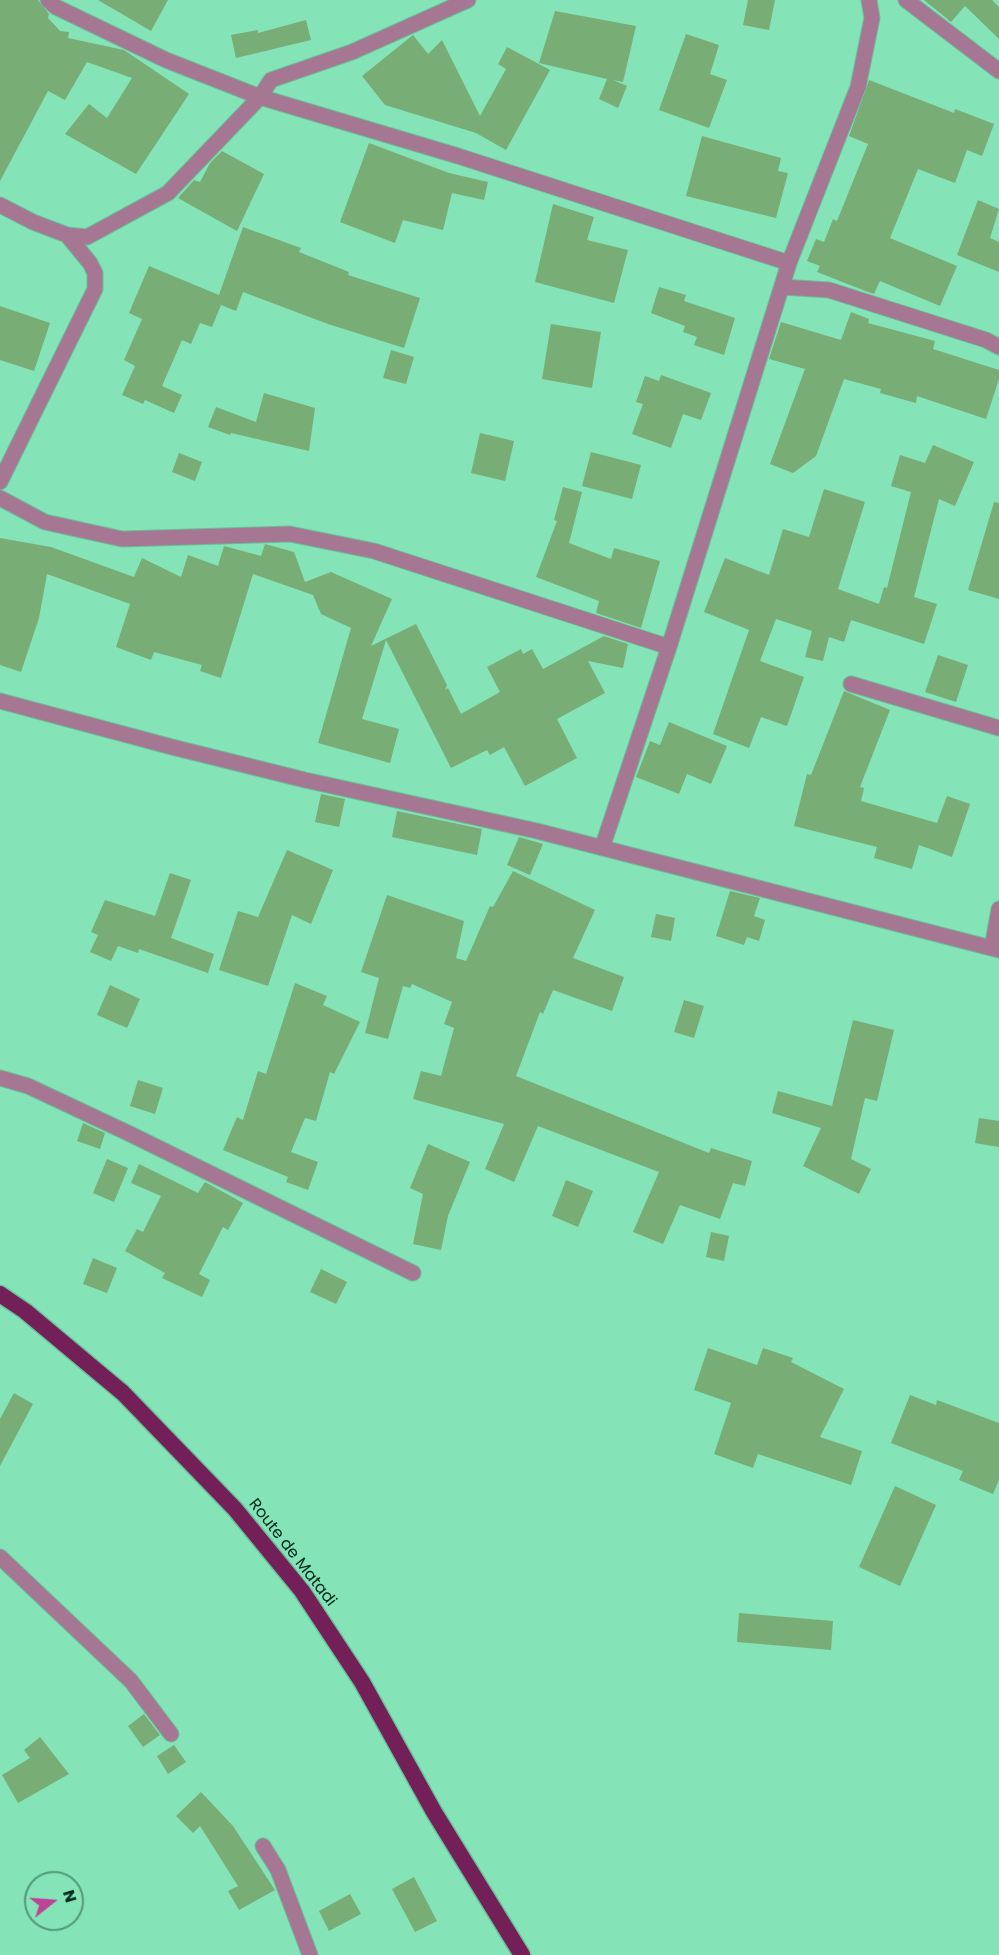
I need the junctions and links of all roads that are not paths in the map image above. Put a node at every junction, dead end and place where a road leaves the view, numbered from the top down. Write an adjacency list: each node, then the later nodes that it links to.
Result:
1 (48, 0): 6 (street)
2 (468, 0): 6 (street)
3 (869, 0): 9 (street)
4 (906, 0): 5 (street)
5 (999, 71)
6 (260, 97): 8 (street); 9 (street)
7 (0, 205): 8 (street)
8 (67, 235): 12 (street)
9 (789, 263): 10 (street)
10 (782, 287): 11 (street); 14 (street)
11 (999, 347)
12 (0, 482)
13 (0, 498): 14 (street)
14 (669, 647): 18 (street)
15 (851, 684): 17 (street)
16 (0, 701): 18 (street)
17 (999, 728)
18 (602, 848): 20 (street)
19 (999, 909): 20 (street)
20 (995, 949)
21 (0, 1078): 22 (street)
22 (413, 1273)
23 (0, 1294): 28 (highway, Route de Matadi)
24 (0, 1557): 25 (street)
25 (171, 1734)
26 (263, 1846): 27 (street)
27 (310, 1955)
28 (522, 1955)

